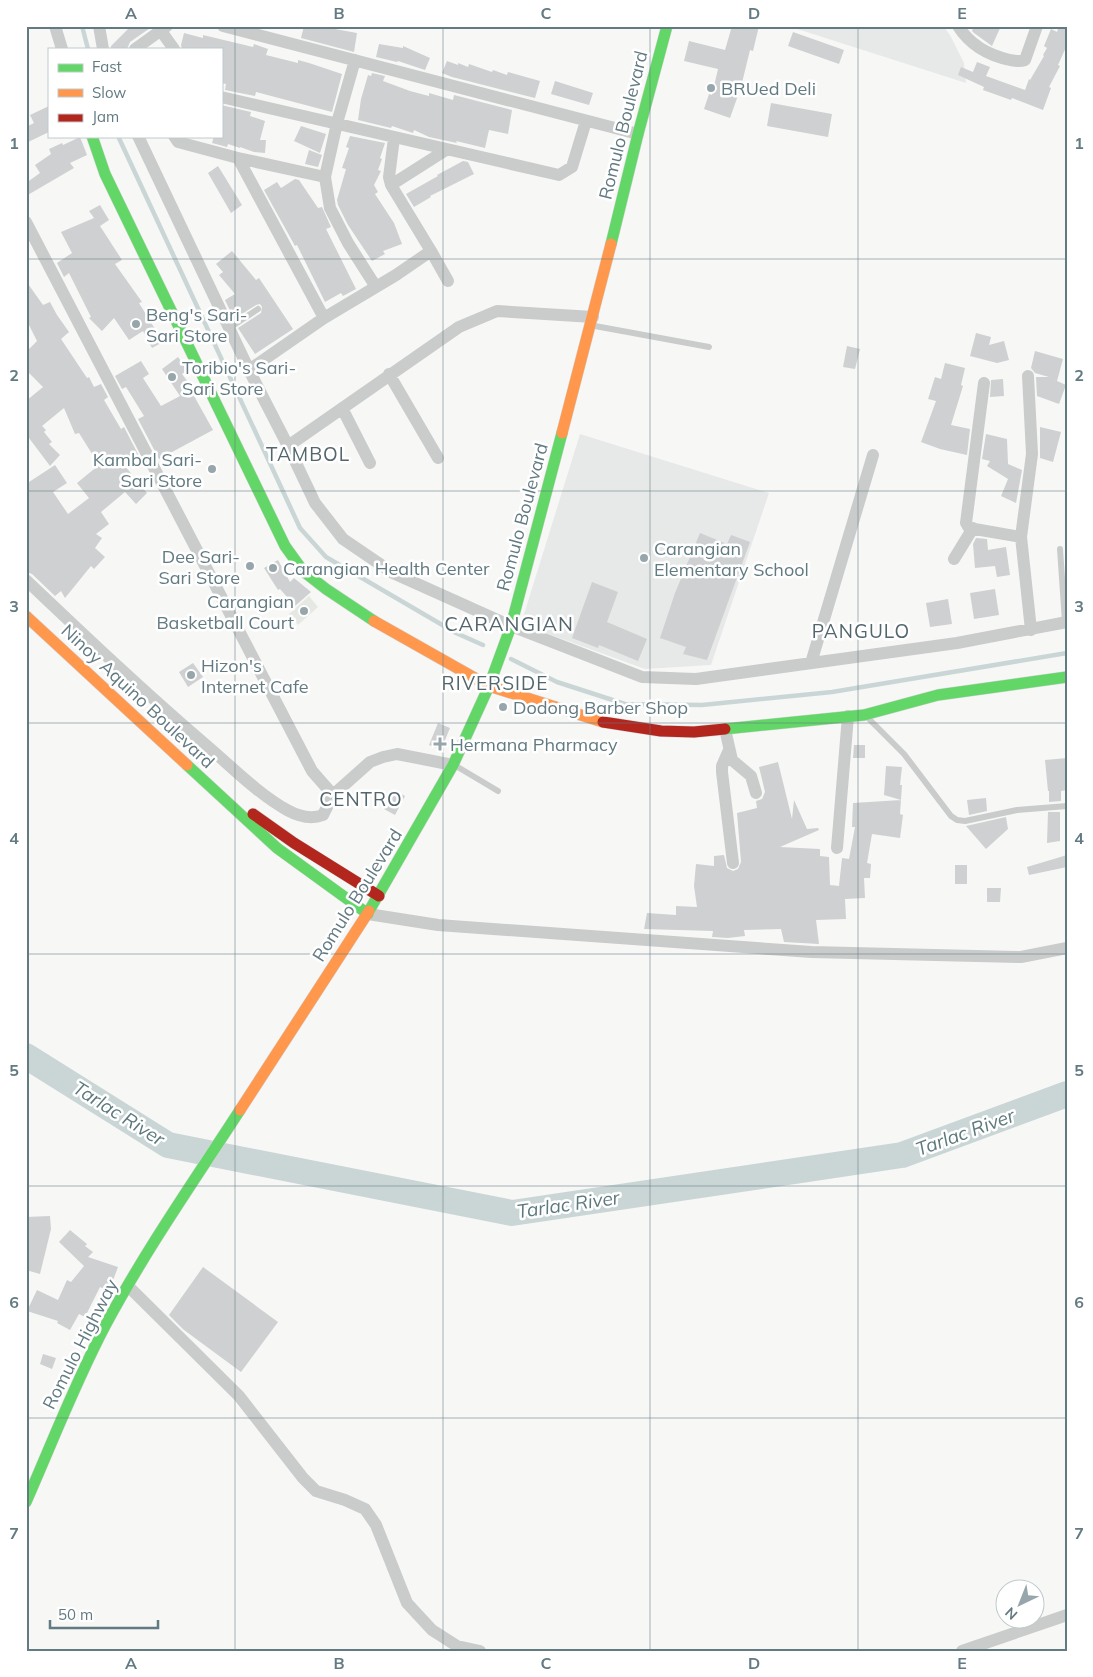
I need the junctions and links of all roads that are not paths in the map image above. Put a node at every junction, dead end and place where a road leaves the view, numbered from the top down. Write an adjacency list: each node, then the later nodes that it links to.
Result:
1 (55, 26): 8 (street)
2 (99, 26): 9 (street)
3 (223, 26): 12 (street)
4 (667, 26): 16 (main road, Romulo Boulevard)
5 (958, 26): 6 (street)
6 (1037, 26)
7 (164, 28): 10 (street); 11 (street)
8 (62, 48)
9 (103, 48)
10 (136, 48)
11 (174, 48)
12 (356, 60): 14 (street); 15 (street)
13 (222, 97): 15 (street)
14 (586, 121): 16 (street); 21 (street)
15 (337, 123): 20 (street); 23 (street)
16 (638, 134): 31 (main road, Romulo Boulevard)
17 (93, 138): 54 (main road)
18 (139, 138): 32 (street)
19 (175, 138): 22 (street)
20 (394, 138): 21 (street); 24 (street)
21 (446, 150): 24 (street)
22 (238, 158): 23 (street); 30 (street)
23 (326, 177): 28 (street)
24 (391, 185): 26 (street)
25 (26, 222): 62 (street)
26 (430, 251): 27 (street); 28 (street)
27 (448, 281)
28 (376, 287): 30 (street)
29 (258, 309): 32 (lane)
30 (324, 318): 34 (street)
31 (592, 322): 33 (lane); 35 (street); 50 (main road, Romulo Boulevard)
32 (229, 328): 34 (street)
33 (709, 347)
34 (249, 370): 39 (street)
35 (389, 374): 38 (street); 41 (street)
36 (1028, 376): 44 (street)
37 (984, 383): 43 (street)
38 (342, 408): 39 (street); 42 (street)
39 (288, 446): 50 (street)
40 (873, 455): 52 (street)
41 (438, 458)
42 (370, 463)
43 (973, 528): 44 (street); 46 (street)
44 (1021, 536): 51 (street)
45 (1060, 549): 49 (lane)
46 (954, 559)
47 (26, 580): 62 (street)
48 (26, 616): 63 (main road, Ninoy Aquino Boulevard)
49 (1066, 622): 51 (street)
50 (510, 626): 52 (street); 54 (main road, Romulo Boulevard)
51 (1031, 630): 52 (street)
52 (811, 663)
53 (1067, 677): 55 (main road)
54 (489, 686): 57 (main road); 59 (main road, Romulo Boulevard)
55 (864, 715): 56 (main road); 64 (lane)
56 (848, 716): 57 (main road); 65 (street)
57 (725, 729): 58 (street)
58 (730, 750): 61 (street); 66 (street)
59 (453, 765): 60 (lane); 62 (street); 67 (main road, Romulo Boulevard)
60 (498, 791)
61 (756, 793)
62 (333, 795)
63 (227, 802): 67 (main road, Ninoy Aquino Boulevard); 68 (main road, Ninoy Aquino Boulevard)
64 (1067, 806)
65 (837, 848)
66 (733, 863)
67 (379, 896): 68 (main road, Romulo Boulevard)
68 (368, 914): 69 (street); 70 (main road, Romulo Boulevard)
69 (1067, 948)
70 (160, 1234): 71 (main road, Romulo Highway)
71 (128, 1286): 72 (main road, Romulo Highway); 74 (street)
72 (26, 1502)
73 (1067, 1615): 75 (street)
74 (480, 1651)
75 (962, 1651)

